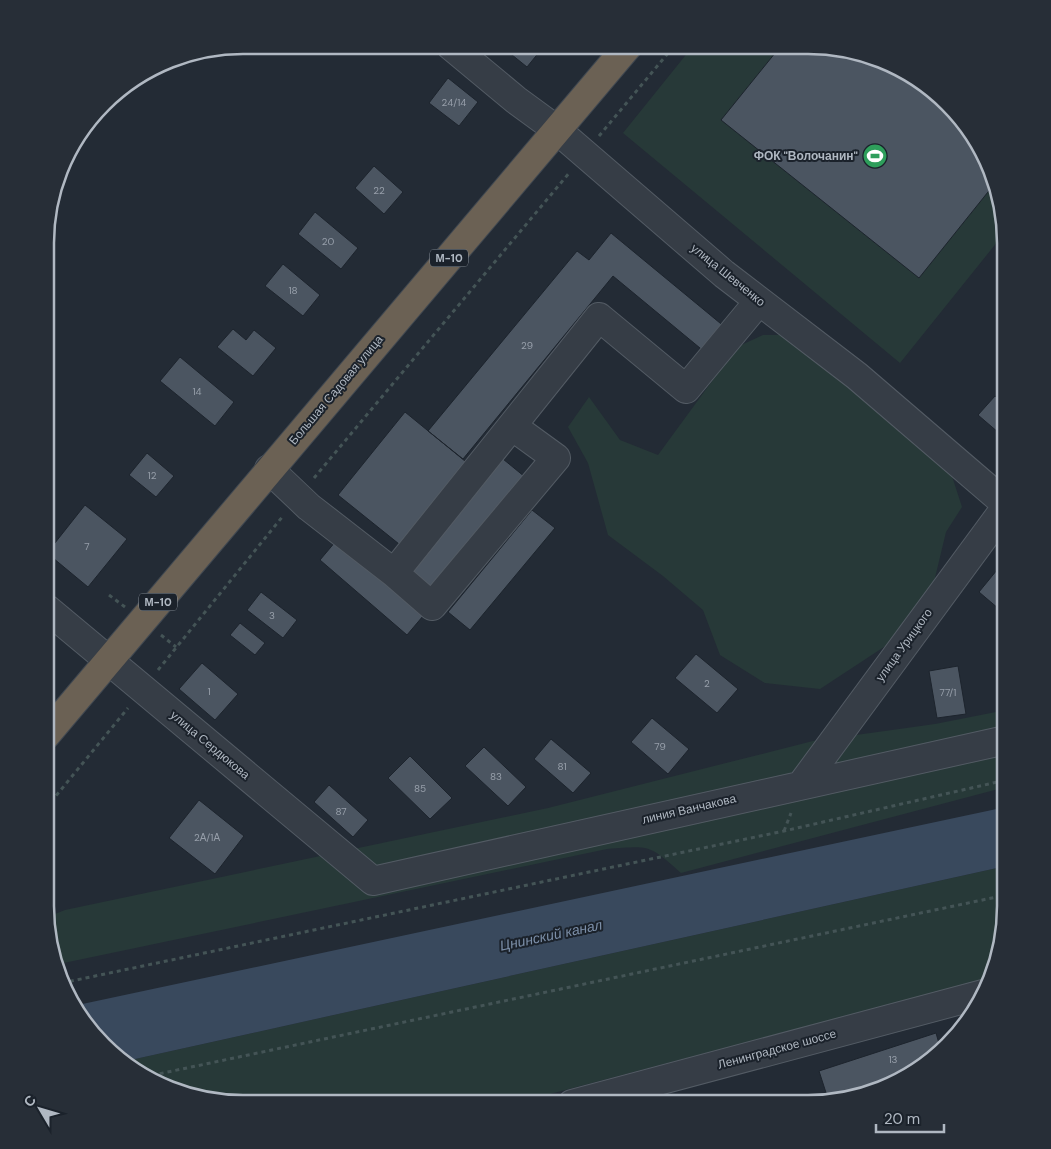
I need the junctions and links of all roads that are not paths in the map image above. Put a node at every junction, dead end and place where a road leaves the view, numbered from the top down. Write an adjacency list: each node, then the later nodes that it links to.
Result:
1 (461, 54): 3 (street, улица Шевченко)
2 (621, 54): 3 (highway, Большая Садовая улица / М-10)
3 (557, 130): 4 (street, улица Шевченко); 6 (highway, Большая Садовая улица / М-10)
4 (760, 301): 5 (street); 7 (street, улица Шевченко)
5 (512, 426): 9 (street); 9 (street)
6 (269, 469): 9 (street); 11 (highway, Большая Садовая улица / М-10)
7 (997, 498)
8 (997, 518): 14 (street, улица Урицкого)
9 (394, 573)
10 (54, 616): 11 (street, улица Сердюкова)
11 (109, 660): 12 (highway, Большая Садовая улица / М-10); 15 (street, улица Сердюкова)
12 (54, 725)
13 (997, 742): 14 (street, линия Ванчакова)
14 (802, 784): 15 (street, линия Ванчакова)
15 (373, 881)
16 (975, 996): 17 (street, Ленинградское шоссе)
17 (607, 1095)

